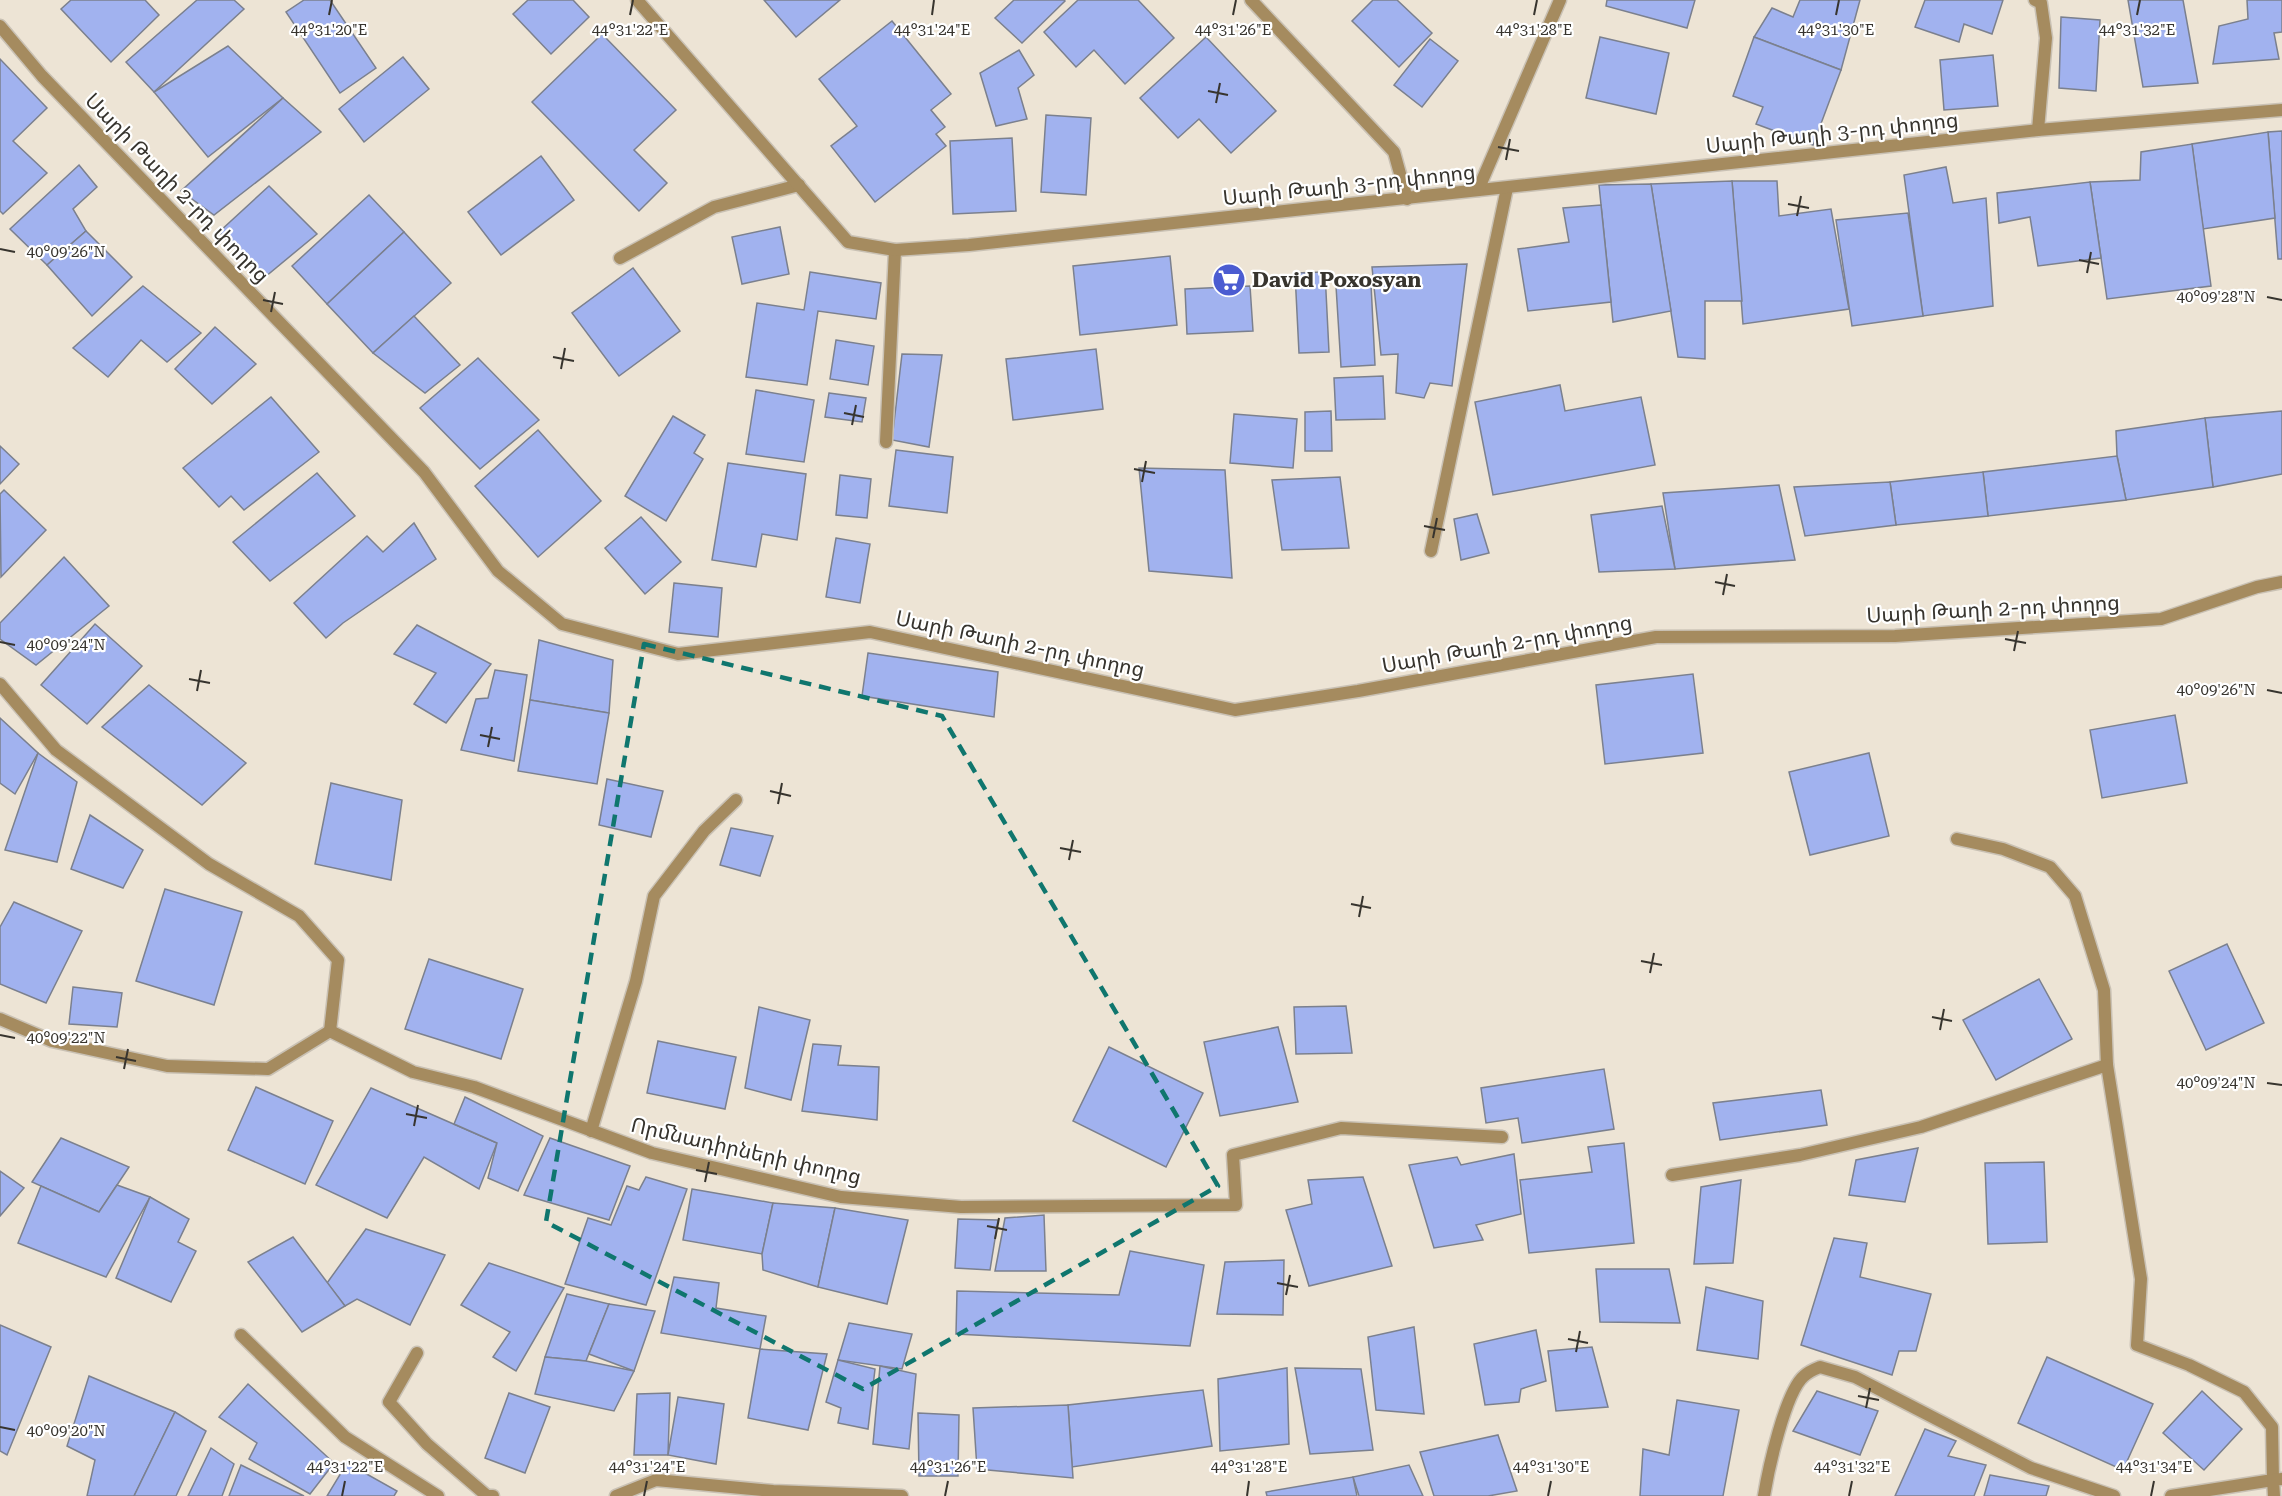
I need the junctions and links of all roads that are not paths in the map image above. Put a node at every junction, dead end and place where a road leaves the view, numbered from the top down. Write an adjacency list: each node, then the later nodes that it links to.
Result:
1 (637, 0): 8 (street, Սարի Թաղի 3-րդ փողոց)
2 (1251, 0): 11 (street)
3 (1560, 0): 10 (street)
4 (2035, 0): 7 (street)
5 (0, 26): 16 (street, Սարի Թաղի 2-րդ փողոց)
6 (2282, 110): 7 (street, Սարի Թաղի 3-րդ փողոց)
7 (2037, 130): 9 (street, Սարի Թաղի 3-րդ փողոց)
8 (799, 185): 12 (street, Սարի Թաղի 3-րդ փողոց); 13 (street)
9 (1506, 188): 10 (street, Սարի Թաղի 3-րդ փողոց); 15 (street)
10 (1478, 190): 11 (street, Սարի Թաղի 3-րդ փողոց)
11 (1407, 199): 12 (street, Սարի Թաղի 3-րդ փողոց)
12 (895, 250): 14 (street)
13 (621, 258)
14 (886, 442)
15 (1431, 551)
16 (2282, 582)
17 (3, 689): 21 (street)
18 (736, 800): 23 (street)
19 (1957, 839): 22 (street)
20 (0, 1019): 21 (street)
21 (330, 1031): 23 (street, Որմնադիրների փողոց)
22 (2107, 1065): 25 (street); 28 (street)
23 (591, 1131): 24 (street, Որմնադիրների փողոց)
24 (1502, 1137)
25 (1672, 1175)
26 (241, 1335): 29 (street)
27 (417, 1353): 30 (street)
28 (2277, 1480): 35 (street); 36 (street)
29 (438, 1496)
30 (488, 1496)
31 (616, 1496): 32 (street)
32 (902, 1496)
33 (1764, 1496): 34 (street)
34 (2114, 1496)
35 (2171, 1496)
36 (2274, 1496)

